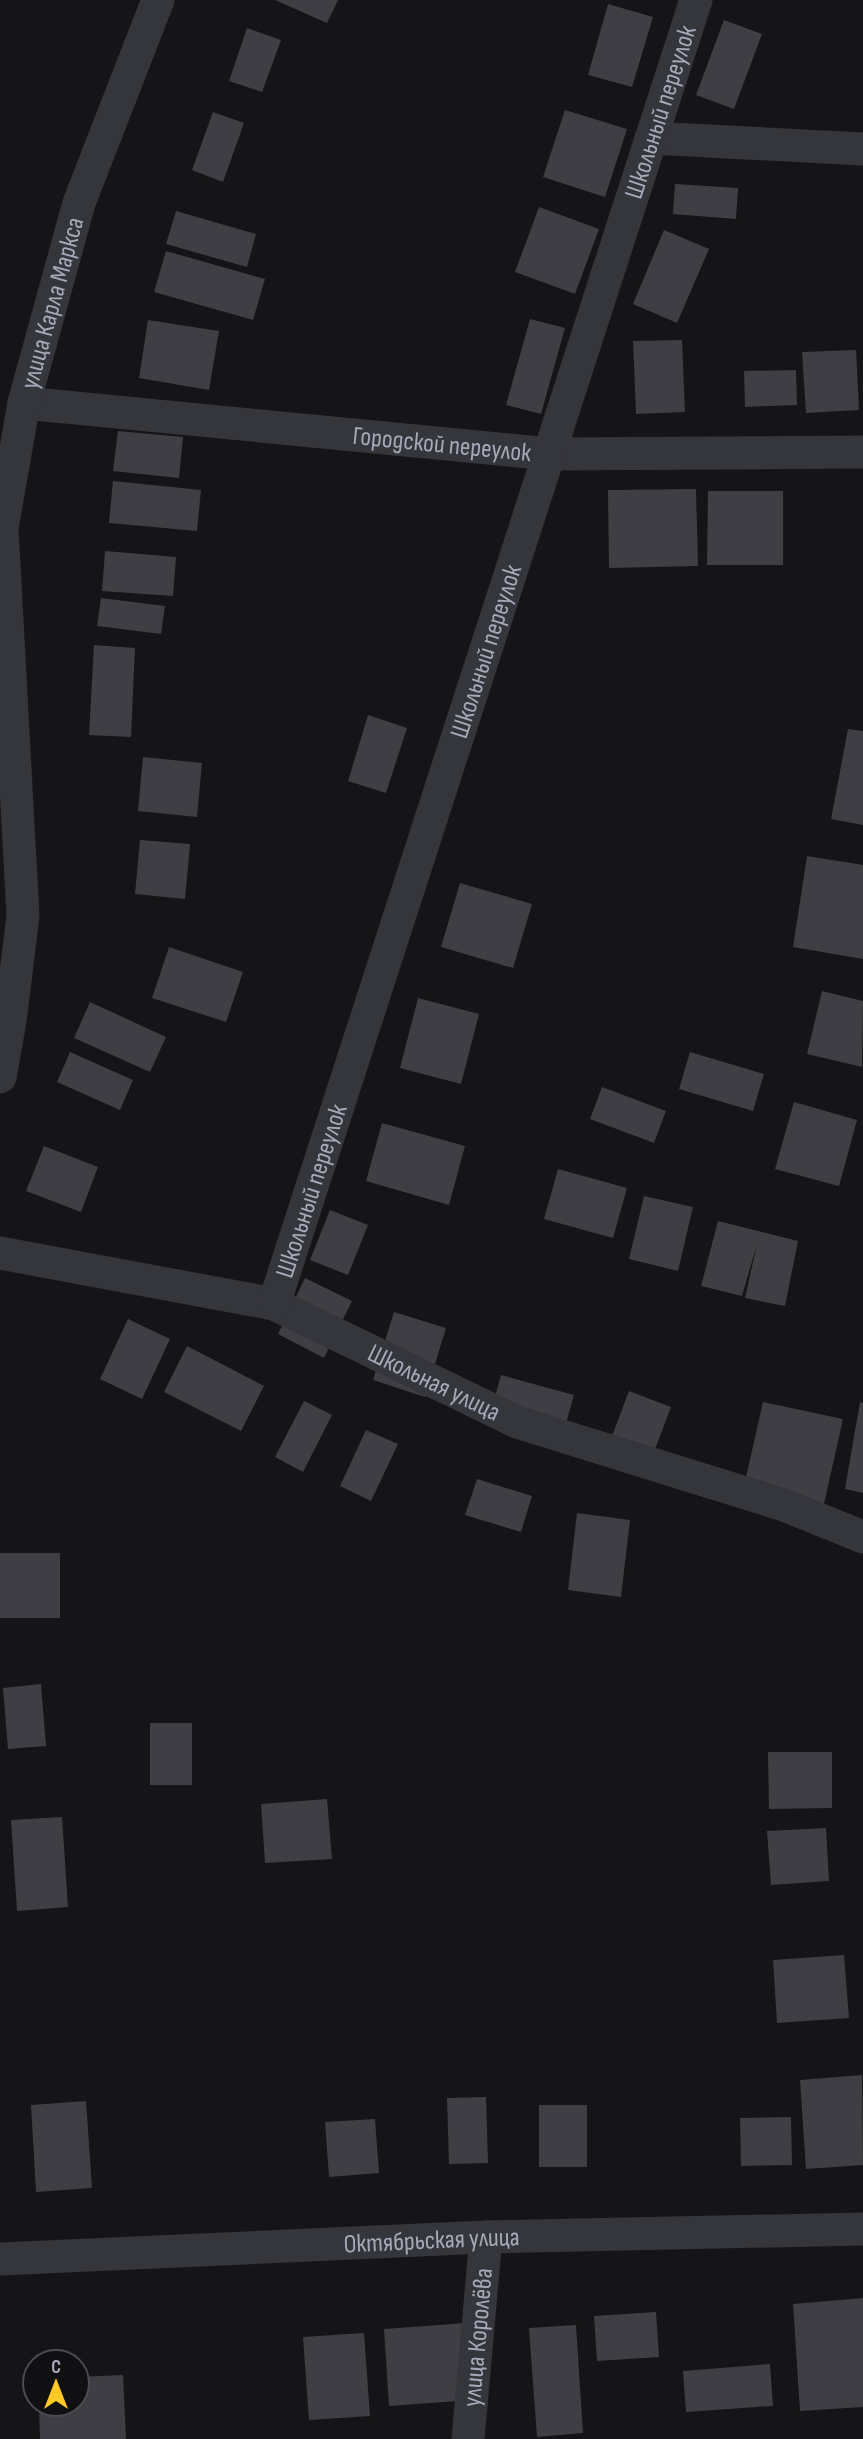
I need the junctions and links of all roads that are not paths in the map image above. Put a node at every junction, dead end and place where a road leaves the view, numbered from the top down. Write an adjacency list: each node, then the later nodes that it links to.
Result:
1 (158, 0): 5 (street, улица Карла Маркса)
2 (695, 0): 3 (street, Школьный переулок)
3 (651, 138): 4 (street); 7 (street, Школьный переулок)
4 (863, 149)
5 (24, 403): 7 (street, Городской переулок); 8 (street, улица Карла Маркса)
6 (863, 452): 7 (street, Городской переулок)
7 (550, 454): 11 (street, Школьный переулок)
8 (1, 528): 9 (street, улица Карла Маркса)
9 (0, 1077)
10 (0, 1253): 11 (street, Школьная улица)
11 (274, 1304): 12 (street, Школьная улица)
12 (863, 1537)
13 (863, 2229): 14 (street, Октябрьская улица)
14 (486, 2237): 15 (street, Октябрьская улица); 16 (street, улица Королёва)
15 (0, 2259)
16 (468, 2439)

